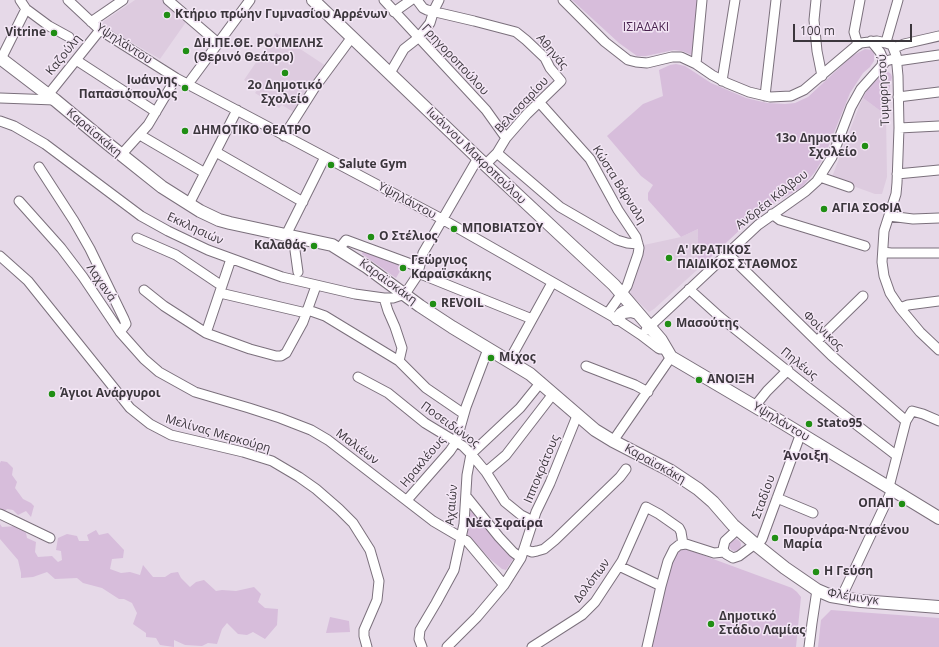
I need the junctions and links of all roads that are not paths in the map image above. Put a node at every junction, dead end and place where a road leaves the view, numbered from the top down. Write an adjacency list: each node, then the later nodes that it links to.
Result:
1 (20, 0): 18 (street)
2 (68, 0): 21 (street, Υψηλάντου)
3 (123, 0): 21 (street)
4 (168, 0): 29 (street)
5 (250, 0): 29 (street)
6 (313, 0): 24 (main road, Ιωάννου Μακροπούλου)
7 (384, 0): 19 (street, Γρηγοροπούλου)
8 (410, 0): 19 (street)
9 (417, 0): 20 (street)
10 (440, 0): 20 (street)
11 (563, 0): 36 (street, Τυμφρηστού)
12 (702, 0): 36 (street)
13 (735, 0): 42 (street)
14 (776, 0): 45 (street)
15 (816, 0): 39 (street)
16 (860, 0): 30 (street)
17 (898, 0): 28 (street)
18 (26, 10): 25 (street); 33 (street)
19 (394, 12): 26 (street, Γρηγοροπούλου)
20 (433, 12): 26 (street); 41 (street, Αθηνάς)
21 (91, 22): 22 (street, Υψηλάντου)
22 (100, 30): 35 (street, Καζούλη); 40 (street, Υψηλάντου)
23 (939, 36): 31 (street)
24 (352, 37): 38 (main road, Ιωάννου Μακροπούλου); 56 (street)
25 (69, 38)
26 (418, 38): 38 (street); 57 (street, Γρηγοροπούλου)
27 (871, 41): 28 (street, Τυμφρηστού); 30 (street, Τυμφρηστού); 37 (street)
28 (886, 42): 31 (street, Τυμφρηστού)
29 (218, 43): 43 (street)
30 (858, 45): 39 (street, Τυμφρηστού)
31 (894, 48): 34 (street, Τυμφρηστού)
32 (939, 56): 34 (street, Ανδρέα Κάλβου)
33 (1, 59): 46 (main road, Καραϊσκάκη)
34 (897, 59): 37 (street, Ανδρέα Κάλβου); 47 (street, Τυμφρηστού)
35 (76, 60): 46 (street, Καζούλη); 51 (street)
36 (696, 64): 42 (street, Τυμφρηστού)
37 (882, 65): 67 (street, Ανδρέα Κάλβου)
38 (390, 73): 62 (main road, Ιωάννου Μακροπούλου)
39 (822, 76): 45 (street, Τυμφρηστού)
40 (176, 78): 43 (street, Υψηλάντου); 51 (street)
41 (561, 81): 49 (street, Βελισσαρίου)
42 (722, 81): 45 (street, Τυμφρηστού)
43 (188, 84): 50 (street, Υψηλάντου)
44 (939, 92): 47 (street)
45 (765, 96)
46 (52, 97): 48 (street); 60 (main road, Καραϊσκάκη)
47 (898, 97): 54 (street, Τυμφρηστού)
48 (0, 98)
49 (539, 102): 57 (street, Βελισσαρίου); 78 (street, Κώστα Βάρναλη)
50 (237, 110): 56 (street, Υψηλάντου); 58 (street)
51 (156, 112): 55 (street)
52 (2, 120): 85 (street, Εκκλησιών)
53 (939, 126): 54 (street)
54 (899, 128): 66 (street, Τυμφρηστού)
55 (140, 135): 60 (street); 65 (street)
56 (284, 136): 61 (street, Υψηλάντου)
57 (506, 138): 59 (street, Βελισσαρίου)
58 (216, 152): 65 (street); 70 (street)
59 (497, 153): 62 (street, Βελισσαρίου); 78 (street)
60 (121, 155): 71 (main road, Καραϊσκάκη)
61 (325, 157): 70 (street); 75 (street, Υψηλάντου)
62 (482, 162): 75 (street, Βελισσαρίου); 94 (main road, Ιωάννου Μακροπούλου)
63 (39, 167): 104 (street)
64 (939, 170): 66 (street)
65 (205, 173): 71 (street)
66 (897, 174): 73 (street, Τυμφρηστού)
67 (820, 177): 68 (street); 72 (street, Ανδρέα Κάλβου)
68 (849, 187)
69 (19, 201): 104 (street, Λαχανά)
70 (303, 202): 76 (street)
71 (188, 204): 76 (main road, Καραϊσκάκη)
72 (772, 214): 79 (street); 82 (street, Ανδρέα Κάλβου)
73 (889, 216): 74 (street); 81 (street, Τυμφρηστού)
74 (939, 218)
75 (442, 219): 86 (street, Βελισσαρίου); 88 (street, Υψηλάντου)
76 (289, 236): 80 (main road, Καραϊσκάκη); 87 (street)
77 (137, 238): 90 (street)
78 (638, 244): 94 (street, Κώστα Βάρναλη)
79 (865, 246)
80 (338, 249): 86 (street); 93 (main road, Καραϊσκάκη)
81 (883, 252): 83 (street); 98 (street, Τυμφρηστού)
82 (727, 253): 91 (street, Ανδρέα Κάλβου); 107 (street, Φοίνικος)
83 (939, 253)
84 (0, 256): 153 (street, Μελίνας Μερκούρη)
85 (231, 259): 89 (street, Εκκλησιών); 90 (street)
86 (418, 270): 93 (street, Βελισσαρίου); 102 (street)
87 (298, 272)
88 (552, 283): 101 (street, Υψηλάντου); 102 (street)
89 (316, 286): 96 (street, Εκκλησιών); 99 (street)
90 (221, 289): 99 (street); 105 (street)
91 (689, 289): 103 (street, Ανδρέα Κάλβου); 114 (street, Πηλέως)
92 (144, 290): 105 (street)
93 (405, 294): 96 (street, Εκκλησιών); 108 (main road, Καραϊσκάκη)
94 (622, 294): 100 (main road, Ιωάννου Μακροπούλου); 101 (street, Κώστα Βάρναλη)
95 (863, 296): 107 (street)
96 (384, 298): 111 (street)
97 (939, 301): 98 (street)
98 (900, 308): 109 (street, Τυμφρηστού)
99 (307, 312): 105 (street); 111 (street)
100 (638, 313): 101 (main road); 103 (main road, Υψηλάντου)
101 (613, 316): 106 (street, Υψηλάντου)
102 (532, 319): 112 (street)
103 (650, 326): 106 (street, Ανδρέα Κάλβου); 110 (main road, Υψηλάντου)
104 (120, 332): 115 (street, Λαχανά)
105 (206, 333)
106 (642, 335): 110 (street, Υψηλάντου)
107 (817, 341): 123 (street, Φοίνικος)
108 (488, 349): 112 (main road, Καραϊσκάκη); 121 (street, Ηρακλέους)
109 (939, 350)
110 (669, 353): 118 (street); 120 (main road, Υψηλάντου)
111 (399, 361): 121 (street)
112 (509, 361): 117 (main road, Καραϊσκάκη)
113 (586, 366): 118 (street)
114 (788, 370): 120 (street); 129 (street, Πηλέως)
115 (166, 376): 135 (street, Μαλιέων)
116 (358, 377): 127 (street, Ποσειδώνος)
117 (541, 382): 119 (main road, Καραϊσκάκη); 128 (street)
118 (648, 392): 126 (street)
119 (553, 394): 122 (main road, Καραϊσκάκη); 131 (street)
120 (755, 406): 125 (main road, Υψηλάντου)
121 (464, 414): 127 (street, Ηρακλέους)
122 (577, 416): 126 (main road, Καραϊσκάκη); 139 (street, Ιπποκράτους)
123 (906, 421): 124 (street); 129 (street)
124 (939, 421)
125 (801, 433): 132 (main road, Υψηλάντου); 134 (street, Σταδίου)
126 (613, 441): 140 (main road, Καραϊσκάκη)
127 (456, 442): 128 (street, Ποσειδώνος); 135 (street, Ηρακλέους)
128 (471, 454): 131 (street, Ποσειδώνος); 133 (street, Αχαιών)
129 (897, 456): 132 (street)
130 (626, 469): 146 (street)
131 (486, 472): 139 (street, Ποσειδώνος)
132 (891, 489): 138 (main road, Υψηλάντου); 151 (street)
133 (466, 496): 141 (street, Αχαιών); 146 (street)
134 (777, 498): 136 (street); 144 (street, Σταδίου)
135 (407, 500): 141 (street, Μαλιέων)
136 (813, 513)
137 (0, 514): 142 (street)
138 (939, 518)
139 (533, 521): 146 (street, Ιπποκράτους)
140 (738, 529): 144 (main road, Καραϊσκάκη); 145 (street)
141 (460, 537): 148 (street, Μαλιέων); 154 (street, Αχαιών)
142 (50, 538)
143 (683, 544): 145 (street); 147 (street, Δολόπων); 149 (street)
144 (756, 545): 145 (street); 150 (main road, Φλέμινγκ)
145 (724, 552)
146 (523, 554): 148 (street, Ιπποκράτους)
147 (619, 566): 149 (street); 156 (street, Δολόπων)
148 (504, 585): 155 (street, Ιπποκράτους)
149 (661, 586): 157 (street)
150 (817, 590): 151 (main road, Φλέμινγκ); 158 (street)
151 (841, 598): 152 (main road, Φλέμινγκ)
152 (939, 607)
153 (367, 647)
154 (422, 647)
155 (447, 647)
156 (533, 647)
157 (647, 647)
158 (809, 647)

